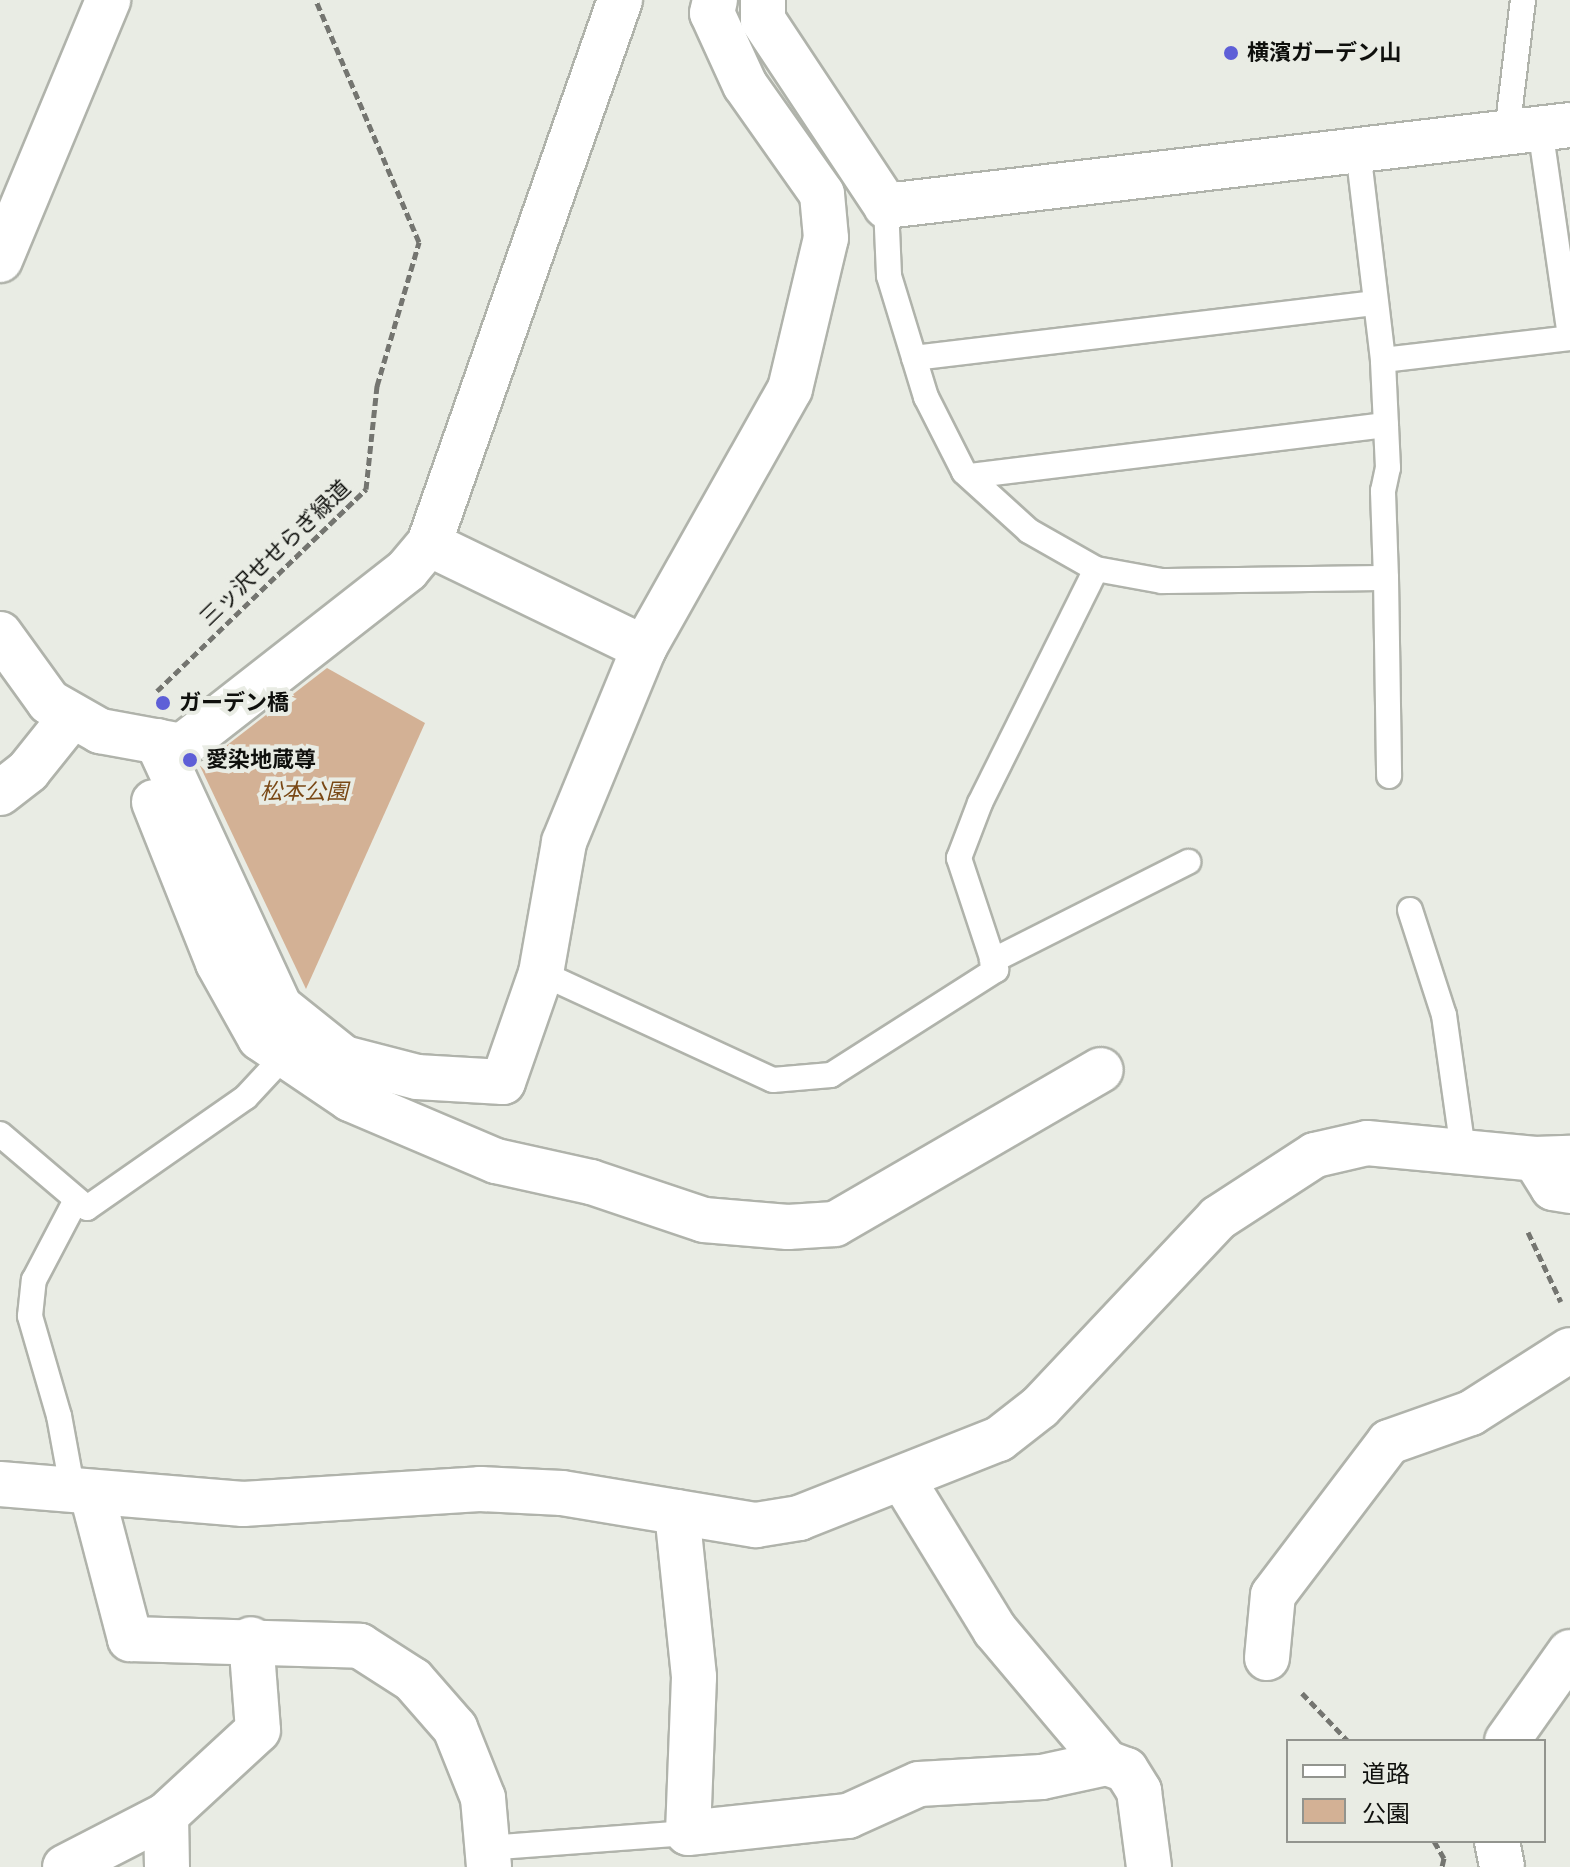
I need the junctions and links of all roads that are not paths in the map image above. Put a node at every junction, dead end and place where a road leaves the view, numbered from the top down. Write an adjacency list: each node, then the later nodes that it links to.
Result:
1 (108, 0): 9 (street)
2 (620, 0): 17 (street)
3 (715, 0): 21 (street)
4 (763, 0): 8 (street)
5 (1523, 0): 6 (lane)
6 (1539, 128): 7 (street); 10 (lane)
7 (1358, 150): 8 (street); 11 (lane)
8 (886, 206): 13 (lane)
9 (0, 260)
10 (1567, 287): 12 (lane)
11 (1376, 303): 13 (lane); 14 (lane)
12 (1570, 337): 14 (lane)
13 (914, 358): 16 (lane)
14 (1383, 360): 15 (lane)
15 (1386, 425): 16 (lane); 19 (lane)
16 (970, 476): 18 (lane)
17 (429, 544): 21 (street); 23 (street)
18 (1096, 569): 19 (lane); 28 (lane)
19 (1386, 578): 24 (lane)
20 (0, 634): 22 (street)
21 (644, 648): 29 (street)
22 (72, 716): 23 (street); 25 (street)
23 (133, 737): 29 (street); 30 (street)
24 (1389, 776)
25 (0, 793)
26 (1188, 862): 28 (lane)
27 (1410, 910): 33 (lane)
28 (992, 961): 29 (lane)
29 (541, 973)
30 (285, 1055): 31 (street); 36 (lane)
31 (1101, 1070)
32 (0, 1134): 36 (lane)
33 (1463, 1151): 34 (street); 38 (street)
34 (1552, 1159): 35 (street)
35 (1570, 1191)
36 (75, 1202): 40 (lane)
37 (1567, 1329): 44 (street)
38 (903, 1480): 41 (street); 46 (street)
39 (0, 1484): 40 (street)
40 (82, 1493): 41 (street); 42 (street)
41 (677, 1512): 48 (street)
42 (251, 1639): 47 (street); 50 (street)
43 (1570, 1652): 45 (street)
44 (1267, 1658)
45 (1508, 1739)
46 (1107, 1763): 48 (street); 53 (street)
47 (166, 1815): 51 (street); 52 (street)
48 (688, 1833): 50 (lane)
49 (1497, 1843): 54 (street)
50 (488, 1858)
51 (65, 1867)
52 (167, 1867)
53 (1149, 1867)
54 (1502, 1867)

